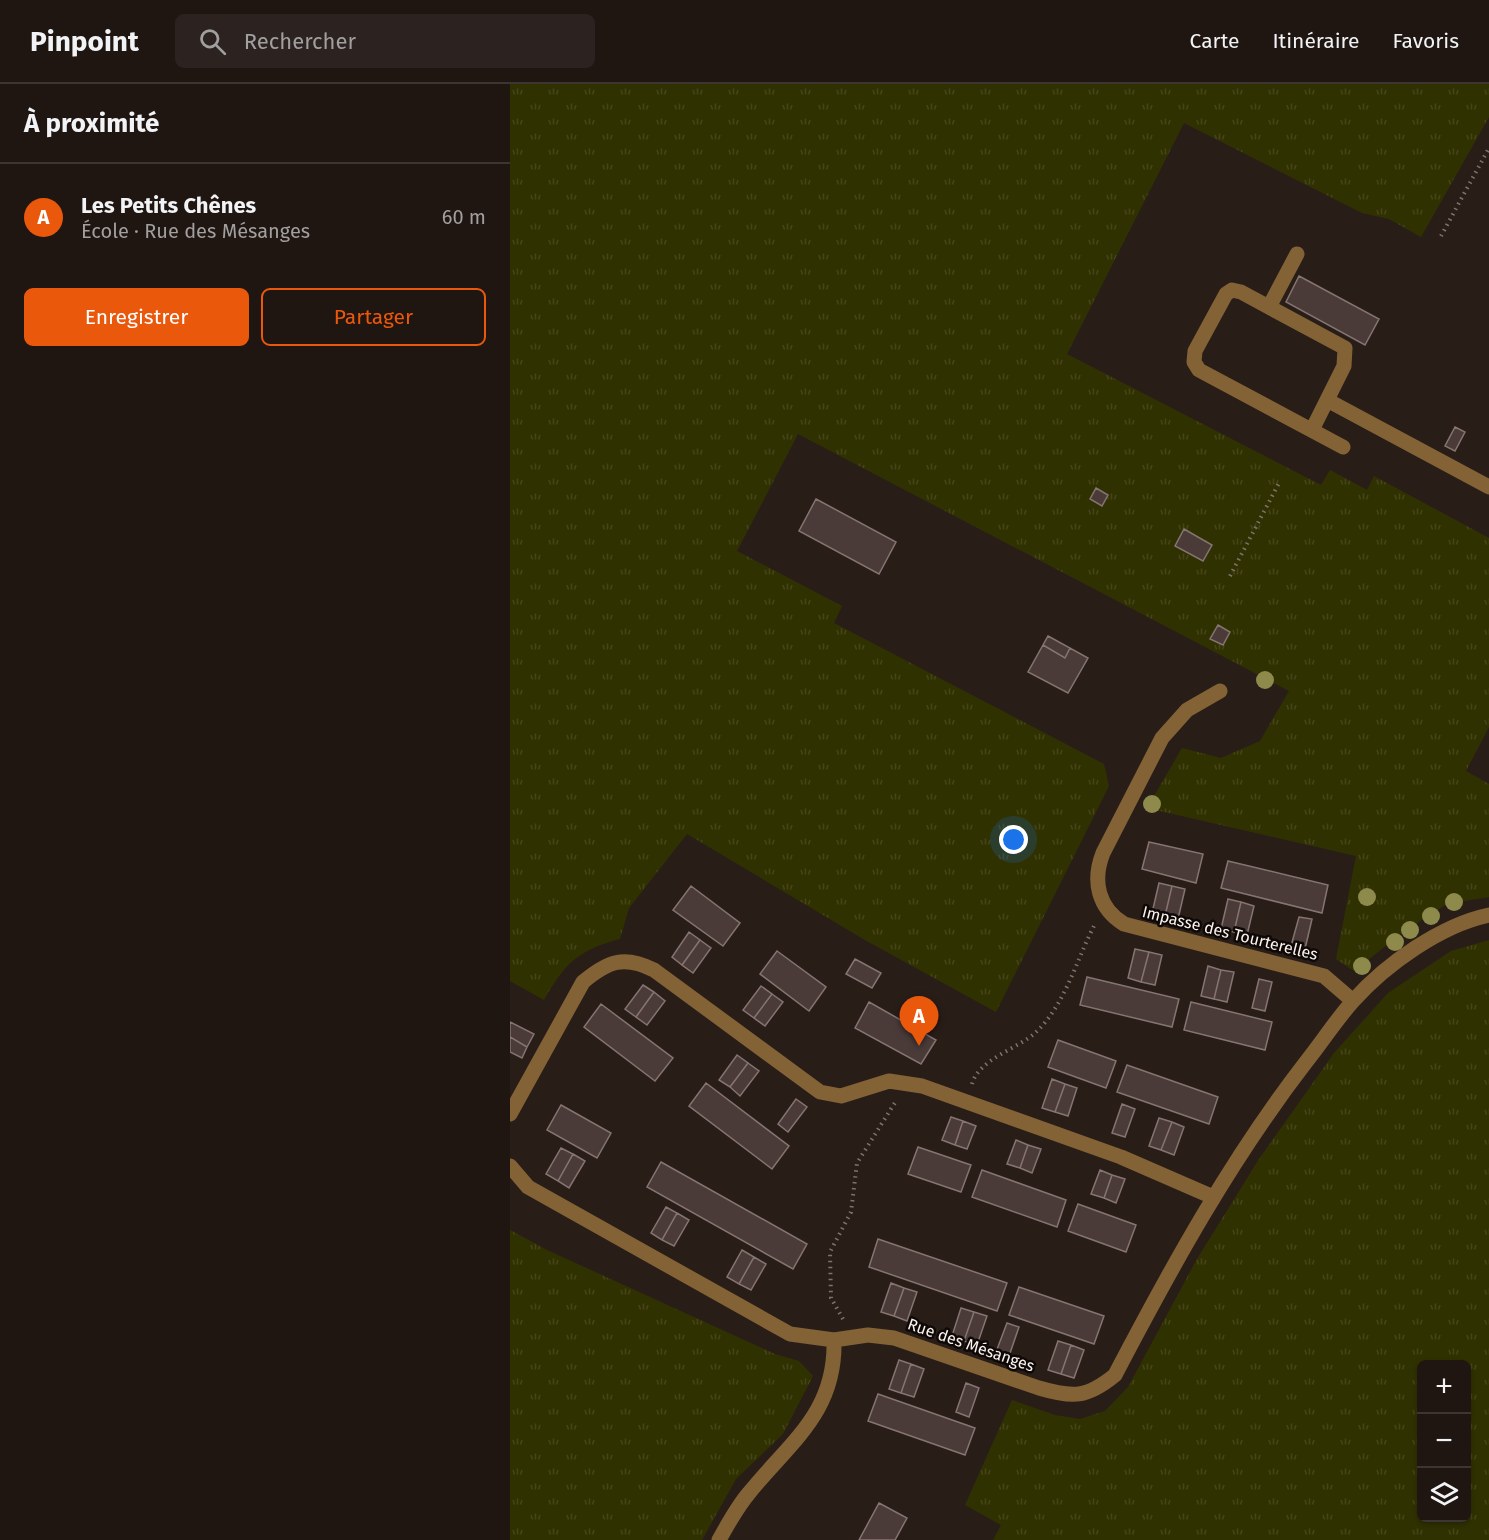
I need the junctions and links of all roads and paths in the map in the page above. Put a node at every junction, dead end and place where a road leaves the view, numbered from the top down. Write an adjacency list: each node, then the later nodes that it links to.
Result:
1 (1489, 148): 2 (path)
2 (1441, 236)
3 (1297, 254): 4 (street)
4 (1269, 307): 5 (street); 6 (street)
5 (1328, 400): 6 (street); 9 (street)
6 (1312, 430): 7 (street)
7 (1343, 447)
8 (1279, 483): 10 (path)
9 (1489, 487)
10 (1230, 576)
11 (1220, 691): 12 (street)
12 (1106, 908): 14 (street, Impasse des Tourterelles); 16 (path)
13 (1489, 915): 14 (street, Rue des Mésanges)
14 (1353, 1001): 19 (street, Rue des Mésanges)
15 (905, 1082): 16 (street); 17 (street); 20 (path)
16 (967, 1101): 19 (street)
17 (510, 1114)
18 (510, 1166): 20 (street, Rue des Mésanges)
19 (1213, 1197): 20 (street, Rue des Mésanges)
20 (841, 1339): 21 (street)
21 (719, 1540)

